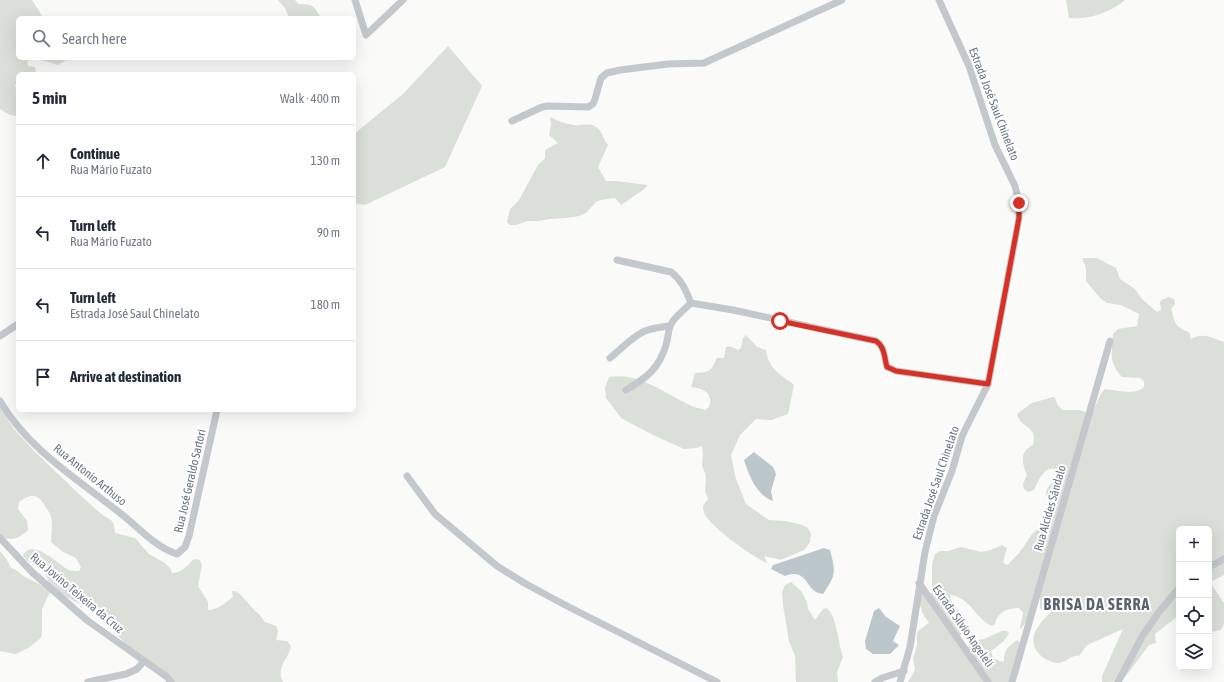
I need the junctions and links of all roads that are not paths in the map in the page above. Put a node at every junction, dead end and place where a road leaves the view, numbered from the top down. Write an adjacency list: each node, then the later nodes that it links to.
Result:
1 (355, 0): 2 (street)
2 (404, 0)
3 (842, 0): 5 (street)
4 (939, 0): 13 (street, Estrada José Saul Chinelato)
5 (512, 121)
6 (617, 260): 7 (street)
7 (690, 303): 9 (street); 13 (street)
8 (16, 325): 10 (street)
9 (670, 326): 12 (street); 14 (street)
10 (0, 336)
11 (1110, 341): 32 (street, Rua Alcides Sândalo)
12 (610, 358)
13 (988, 384): 22 (street, Estrada José Saul Chinelato)
14 (626, 390)
15 (0, 401): 19 (street, Rua Antonio Arthuso)
16 (217, 412): 19 (street, Rua José Geraldo Sartori)
17 (407, 476): 28 (street)
18 (0, 538): 24 (street, Rua Jovino Teixeira da Cruz)
19 (177, 554)
20 (1224, 559): 21 (street)
21 (1212, 565)
22 (920, 583): 25 (street, Estrada José Saul Chinelato); 31 (street, Estrada Silvio Angeleli)
23 (1176, 592): 33 (street)
24 (144, 661): 26 (street); 27 (street, Rua Jovino Teixeira da Cruz)
25 (904, 671): 29 (street); 30 (street, Estrada José Saul Chinelato)
26 (88, 682)
27 (171, 682)
28 (717, 682)
29 (875, 682)
30 (900, 682)
31 (988, 682)
32 (1012, 682)
33 (1118, 682)

